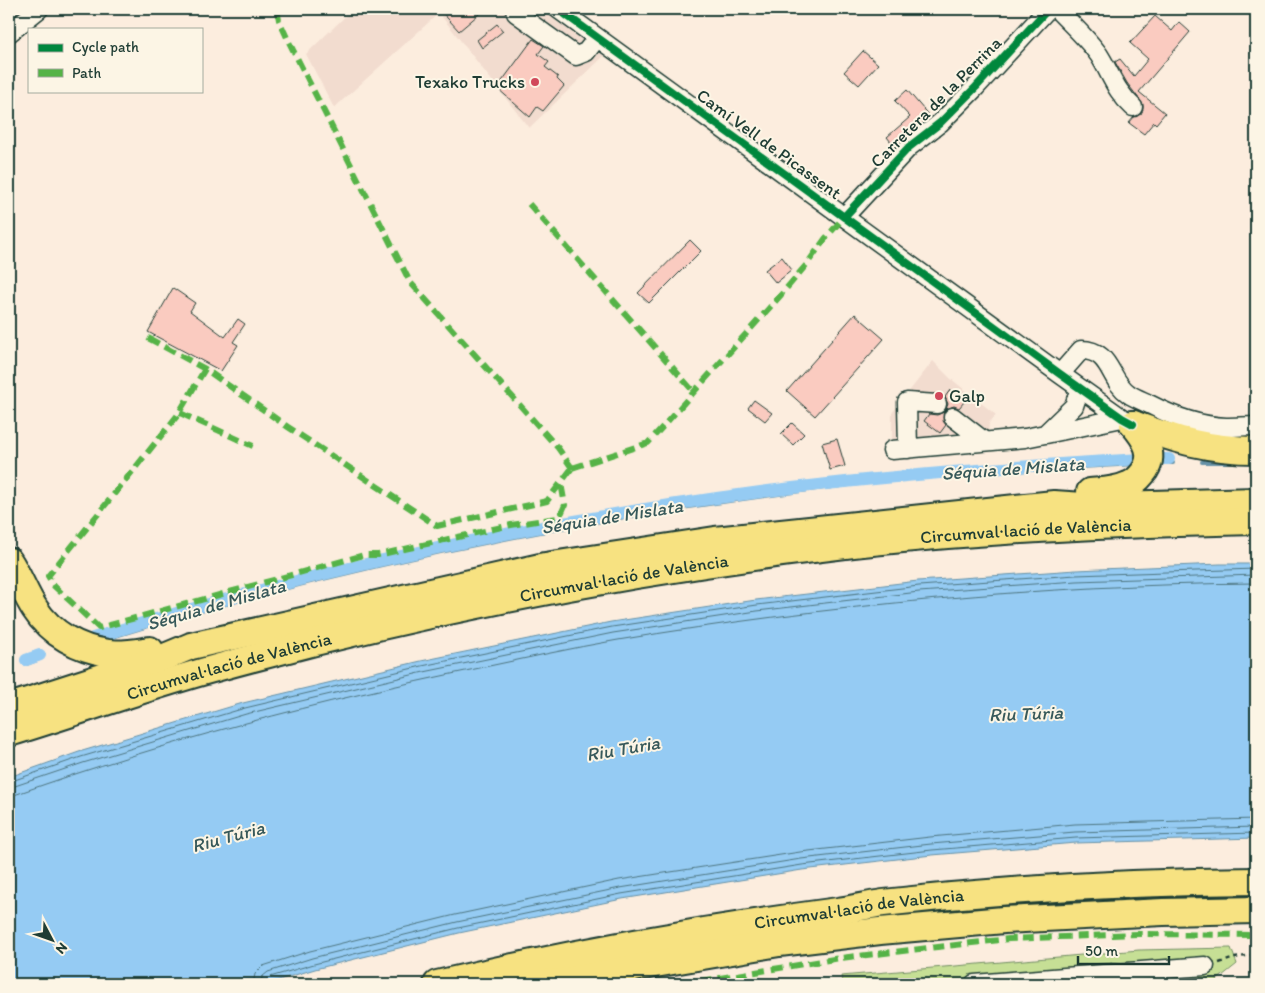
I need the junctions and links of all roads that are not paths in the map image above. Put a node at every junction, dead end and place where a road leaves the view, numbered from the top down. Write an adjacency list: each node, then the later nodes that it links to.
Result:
1 (39, 9): 6 (street)
2 (515, 9): 7 (street)
3 (558, 9): 7 (street, Camí Vell de Picassent)
4 (1048, 9): 9 (street, Carretera de la Perrina)
5 (1057, 9): 8 (street)
6 (9, 33)
7 (597, 38): 9 (street, Camí Vell de Picassent)
8 (1133, 107)
9 (844, 216): 10 (street, Camí Vell de Picassent)
10 (1060, 374): 11 (street, Camí Vell de Picassent); 15 (street)
11 (1080, 388): 14 (street, Camí Vell de Picassent); 16 (street)
12 (937, 404): 17 (street)
13 (953, 417): 17 (street)
14 (1127, 421): 16 (street); 18 (highway); 20 (highway)
15 (1256, 426)
16 (1045, 434): 17 (street)
17 (984, 441)
18 (1256, 450)
19 (1256, 501): 20 (highway, Circumval·lació de València)
20 (1054, 504): 23 (highway, Circumval·lació de València)
21 (1256, 521): 25 (highway, Circumval·lació de València)
22 (9, 562): 23 (highway)
23 (191, 646): 24 (highway, Circumval·lació de València)
24 (9, 707)
25 (9, 733)
26 (1256, 880): 28 (highway, Circumval·lació de València)
27 (1256, 900): 28 (highway)
28 (855, 909): 32 (highway, Circumval·lació de València)
29 (1256, 910): 31 (highway, Circumval·lació de València)
30 (1205, 966): 34 (street)
31 (558, 983): 33 (highway, Circumval·lació de València)
32 (436, 984)
33 (534, 984)
34 (974, 984)

